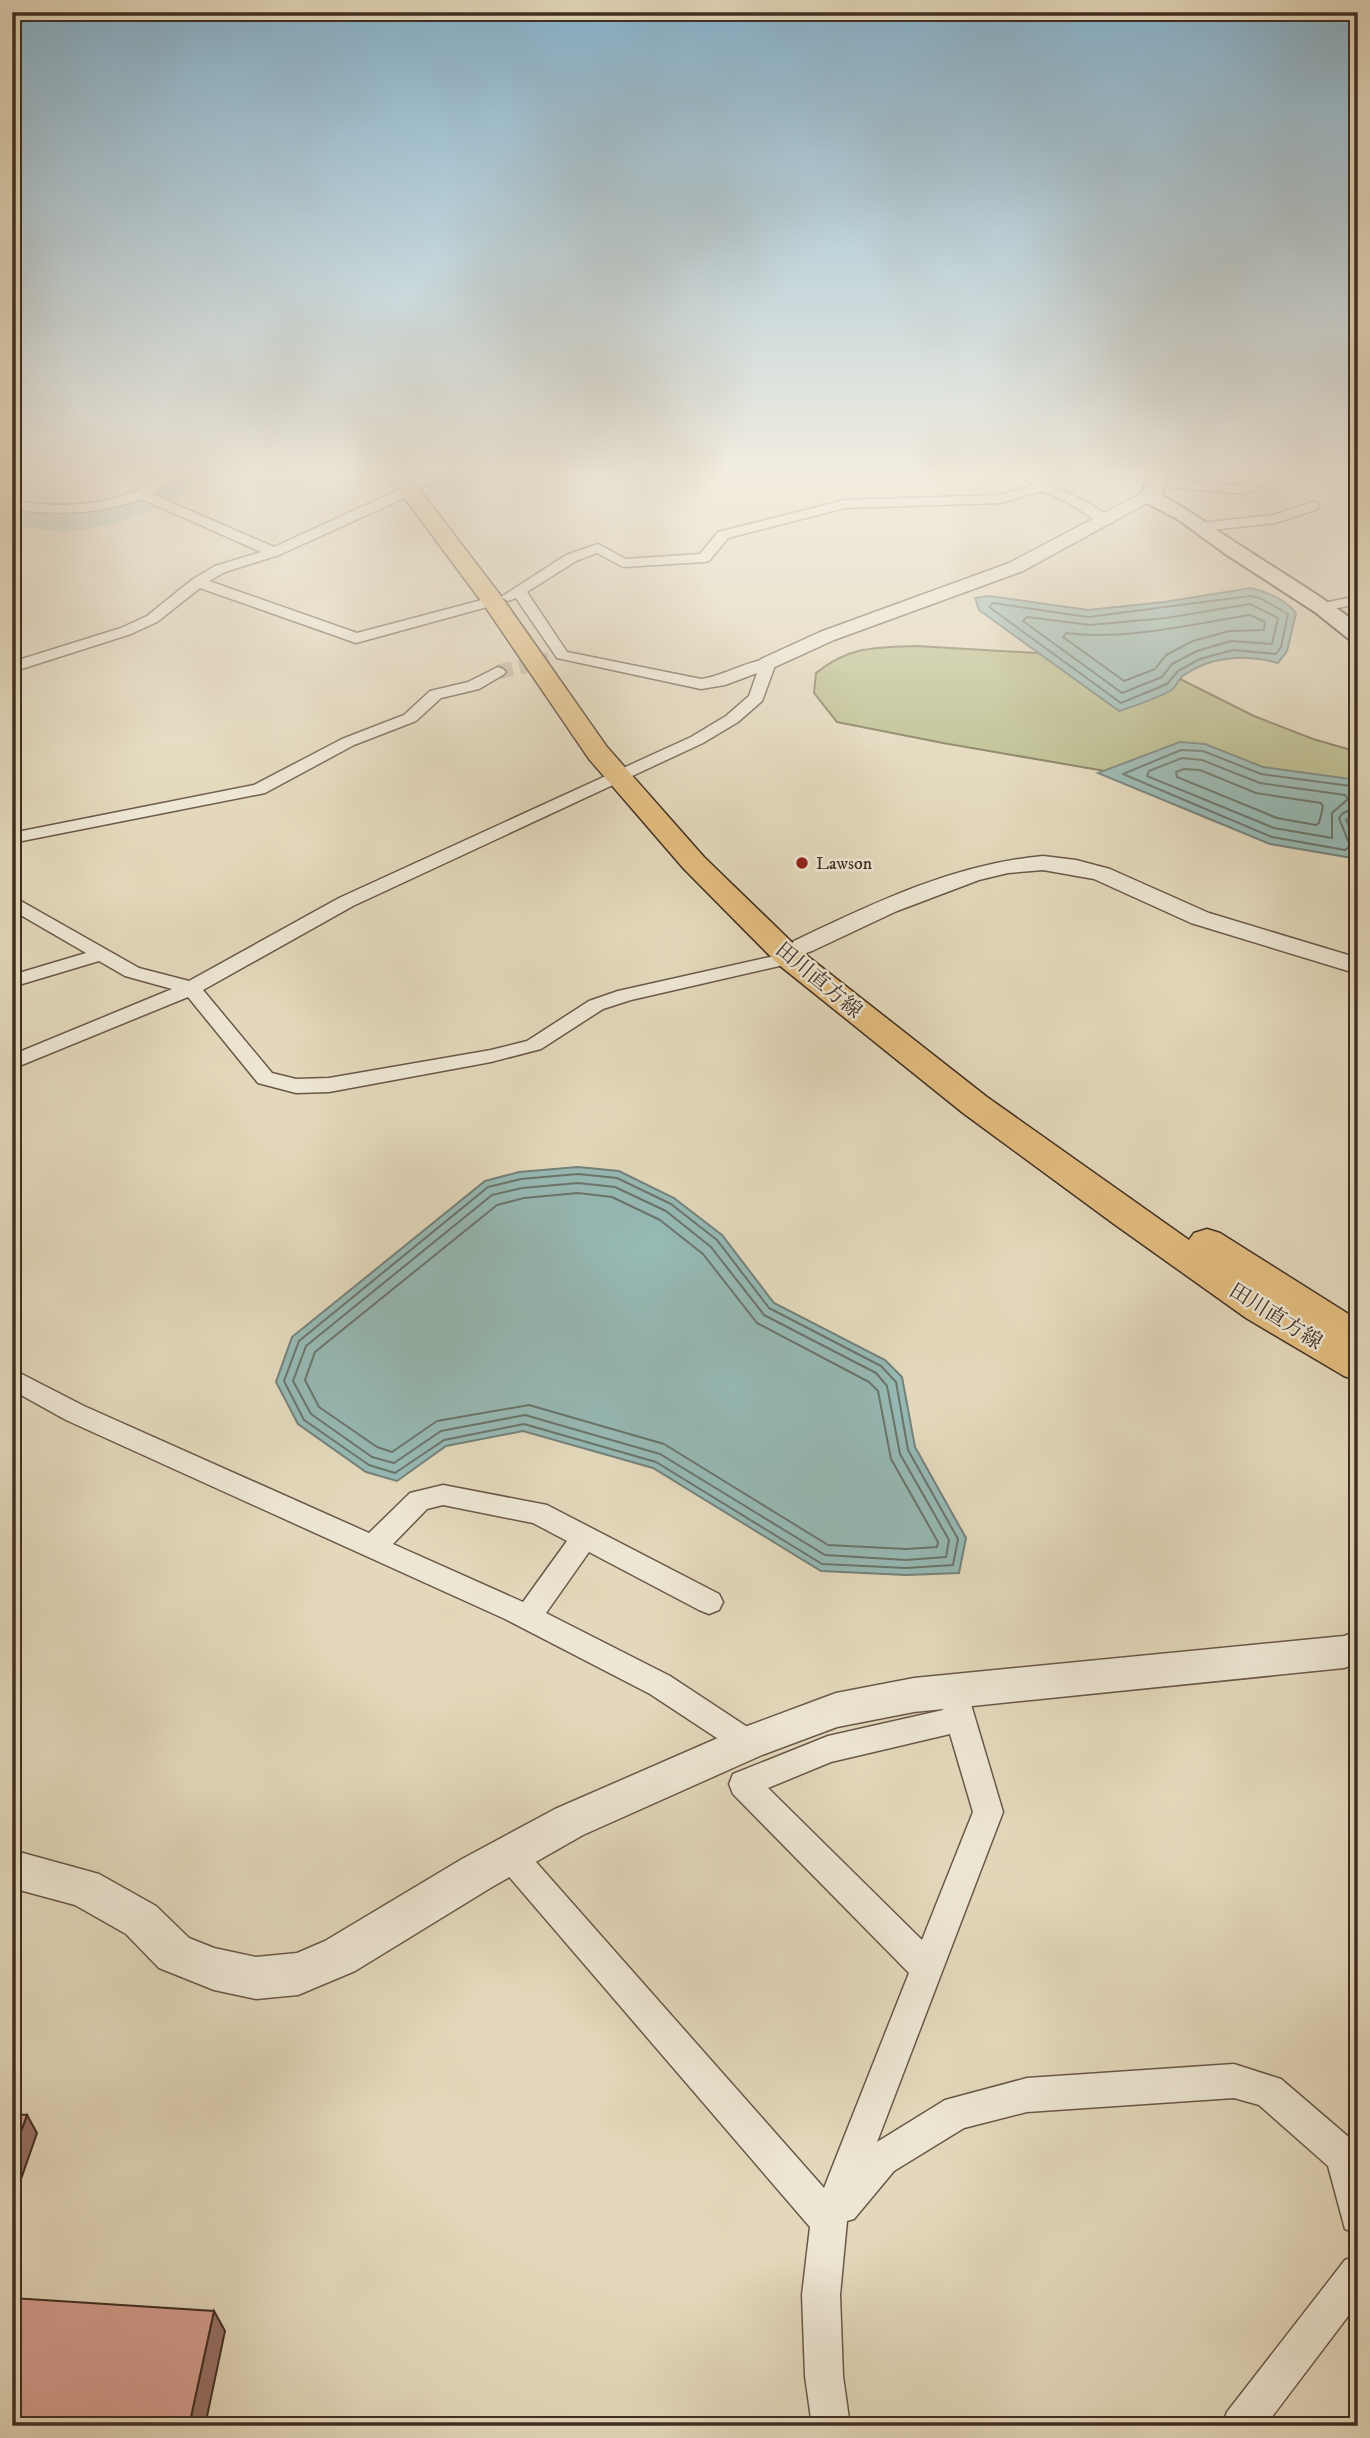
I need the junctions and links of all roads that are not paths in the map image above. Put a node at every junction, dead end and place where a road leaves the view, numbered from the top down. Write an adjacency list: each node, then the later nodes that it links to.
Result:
1 (192, 587): 13 (street)
2 (211, 587): 7 (street)
3 (500, 587): 7 (main road, 田川直方線)
4 (523, 587): 7 (street)
5 (962, 587): 12 (street)
6 (1292, 587): 9 (main road)
7 (507, 596): 11 (main road, 田川直方線); 15 (main road, 田川直方線)
8 (1358, 600): 9 (street)
9 (1323, 607): 10 (main road)
10 (1358, 635)
11 (555, 657): 12 (street); 15 (main road, 田川直方線)
12 (768, 663): 15 (street)
13 (12, 667)
14 (498, 672): 16 (street)
15 (627, 773): 18 (main road, 田川直方線); 22 (street)
16 (12, 838)
17 (12, 902): 19 (street)
18 (797, 952): 20 (street); 22 (street); 24 (main road, 田川直方線); 25 (main road, 田川直方線)
19 (99, 955): 21 (street); 22 (street)
20 (1358, 966)
21 (12, 981)
22 (191, 988): 23 (street)
23 (12, 1063)
24 (1358, 1338)
25 (1358, 1366)
26 (12, 1378): 28 (street)
27 (585, 1537): 28 (street); 29 (street); 30 (street)
28 (372, 1547): 30 (street)
29 (709, 1602)
30 (528, 1618): 33 (street)
31 (1358, 1647): 32 (street)
32 (956, 1705): 33 (street); 36 (street); 36 (street)
33 (748, 1743): 34 (street)
34 (510, 1855): 35 (street); 39 (street)
35 (12, 1869)
36 (927, 1968): 39 (street)
37 (1351, 2163): 38 (street); 39 (street)
38 (1358, 2216)
39 (829, 2221): 41 (street)
40 (1358, 2273): 42 (street)
41 (831, 2426)
42 (1241, 2426)

